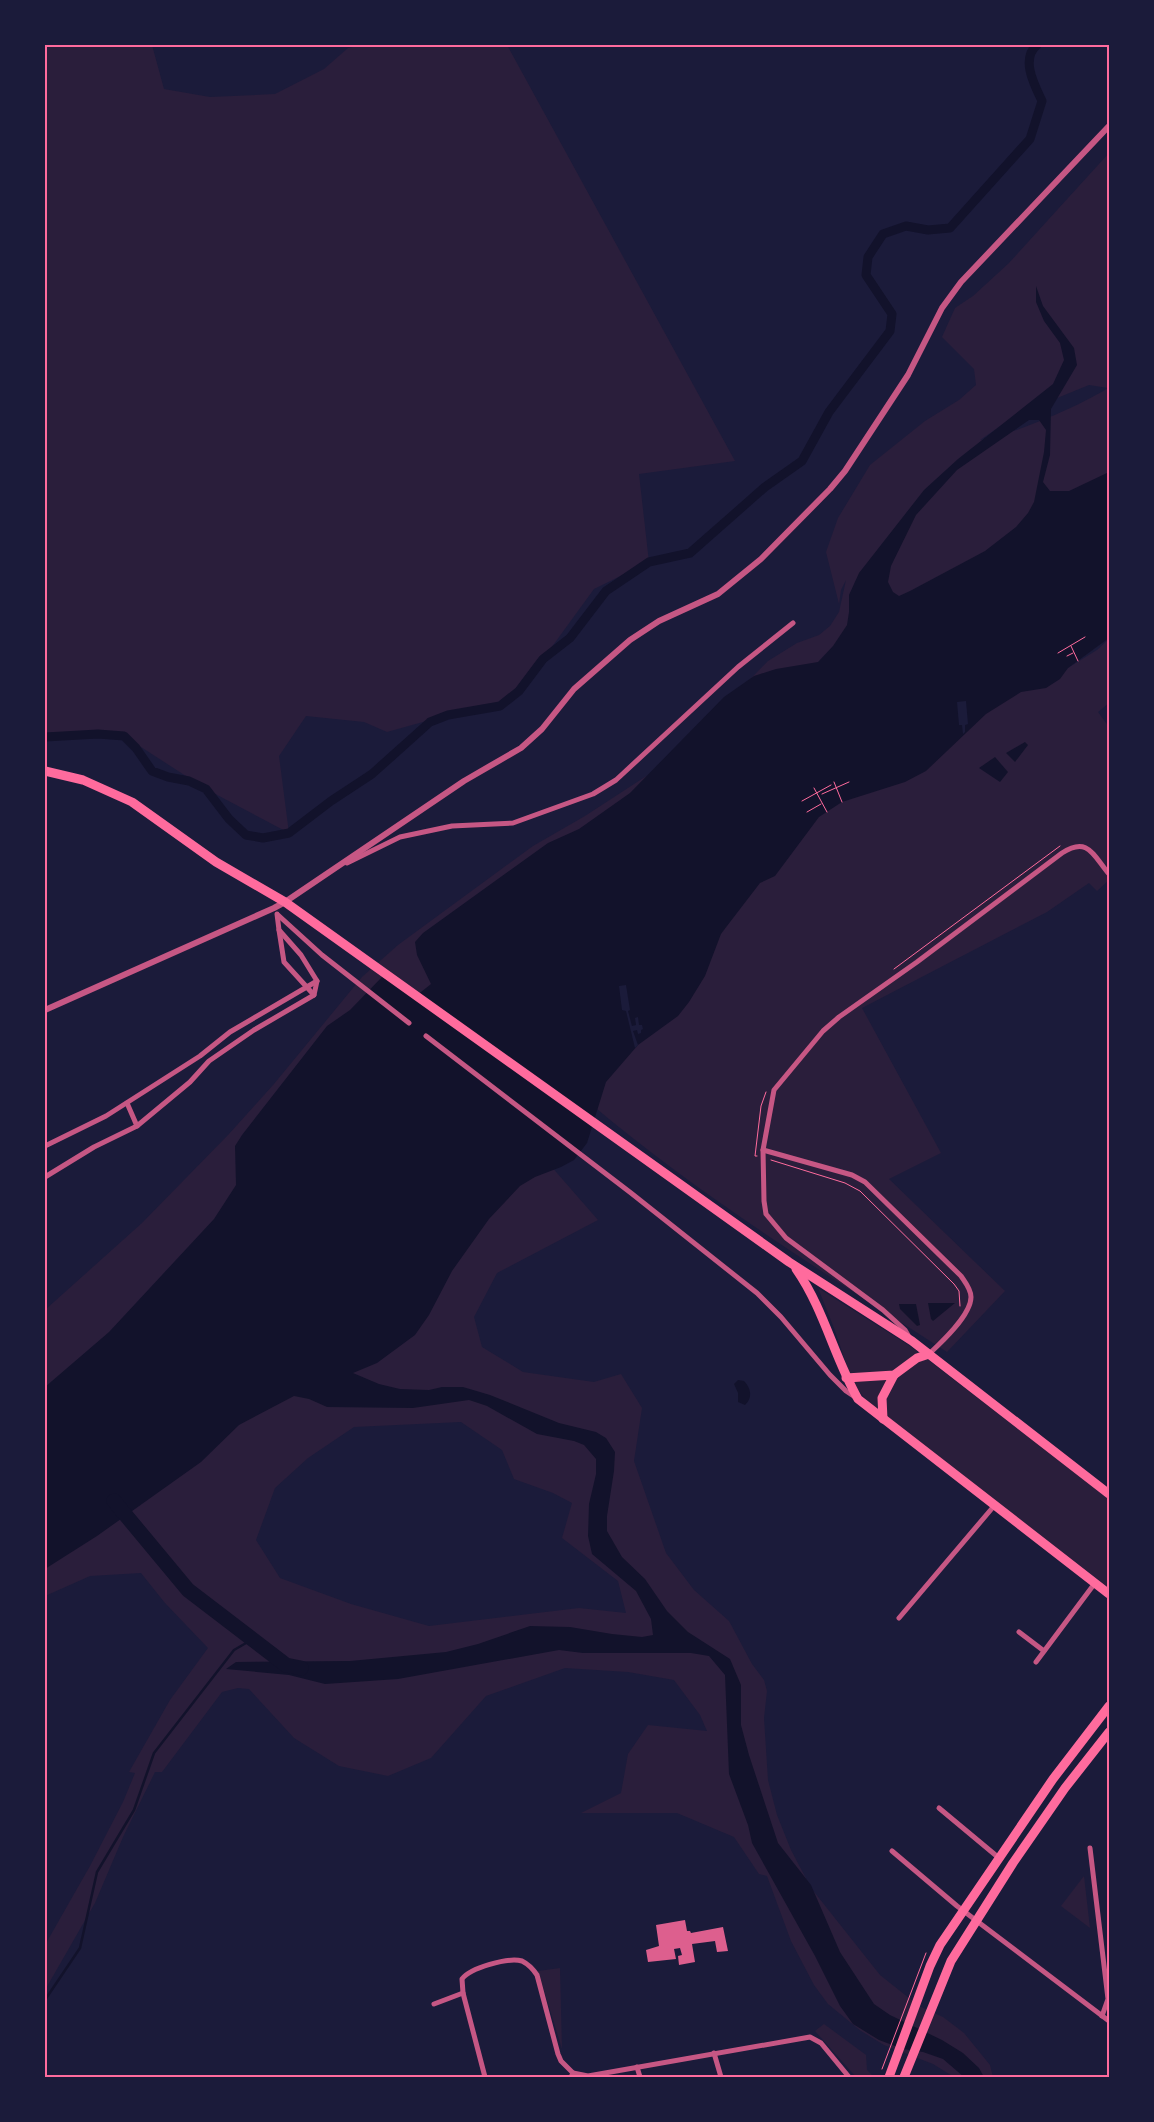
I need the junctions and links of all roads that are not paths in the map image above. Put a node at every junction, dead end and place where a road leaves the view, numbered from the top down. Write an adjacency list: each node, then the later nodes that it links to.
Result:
1 (1109, 126): 4 (street)
2 (793, 623): 4 (street)
3 (45, 771): 6 (main road)
4 (340, 866): 6 (street)
5 (1109, 874): 18 (street)
6 (285, 902): 7 (street); 20 (main road)
7 (276, 911): 8 (street); 12 (street); 13 (street)
8 (279, 930): 9 (street); 10 (street)
9 (316, 981): 10 (street); 11 (street)
10 (307, 987): 11 (street); 15 (street)
11 (314, 995): 16 (street)
12 (45, 1010)
13 (409, 1023)
14 (426, 1036): 23 (street)
15 (127, 1103): 16 (street); 17 (street)
16 (137, 1126): 19 (street)
17 (45, 1146)
18 (763, 1150): 21 (street); 22 (street)
19 (45, 1177)
20 (789, 1262): 21 (main road); 25 (main road)
21 (912, 1341): 22 (main road)
22 (929, 1354): 24 (main road); 28 (main road)
23 (830, 1375): 25 (street); 26 (street)
24 (894, 1375): 25 (main road); 27 (main road)
25 (846, 1378): 26 (main road)
26 (858, 1399): 27 (main road)
27 (883, 1419): 29 (main road)
28 (1109, 1494)
29 (994, 1506): 30 (main road); 32 (street)
30 (1095, 1583): 31 (main road); 34 (street)
31 (1109, 1594)
32 (899, 1618)
33 (1019, 1632): 34 (street)
34 (1044, 1651): 35 (street)
35 (1036, 1662)
36 (1109, 1706): 41 (main road)
37 (1109, 1732): 43 (main road)
38 (939, 1808): 41 (street)
39 (1090, 1848): 46 (street)
40 (892, 1851): 42 (street)
41 (998, 1858): 42 (main road)
42 (964, 1910): 43 (street); 56 (main road)
43 (977, 1920): 46 (street); 50 (main road)
44 (463, 1993): 45 (street); 51 (street); 52 (street)
45 (434, 2004)
46 (1102, 2016): 47 (street)
47 (1109, 2021)
48 (714, 2053): 49 (street); 54 (street); 55 (street)
49 (638, 2067): 51 (street); 53 (street)
50 (905, 2074)
51 (572, 2075)
52 (485, 2077)
53 (640, 2077)
54 (721, 2077)
55 (849, 2077)
56 (889, 2077)

